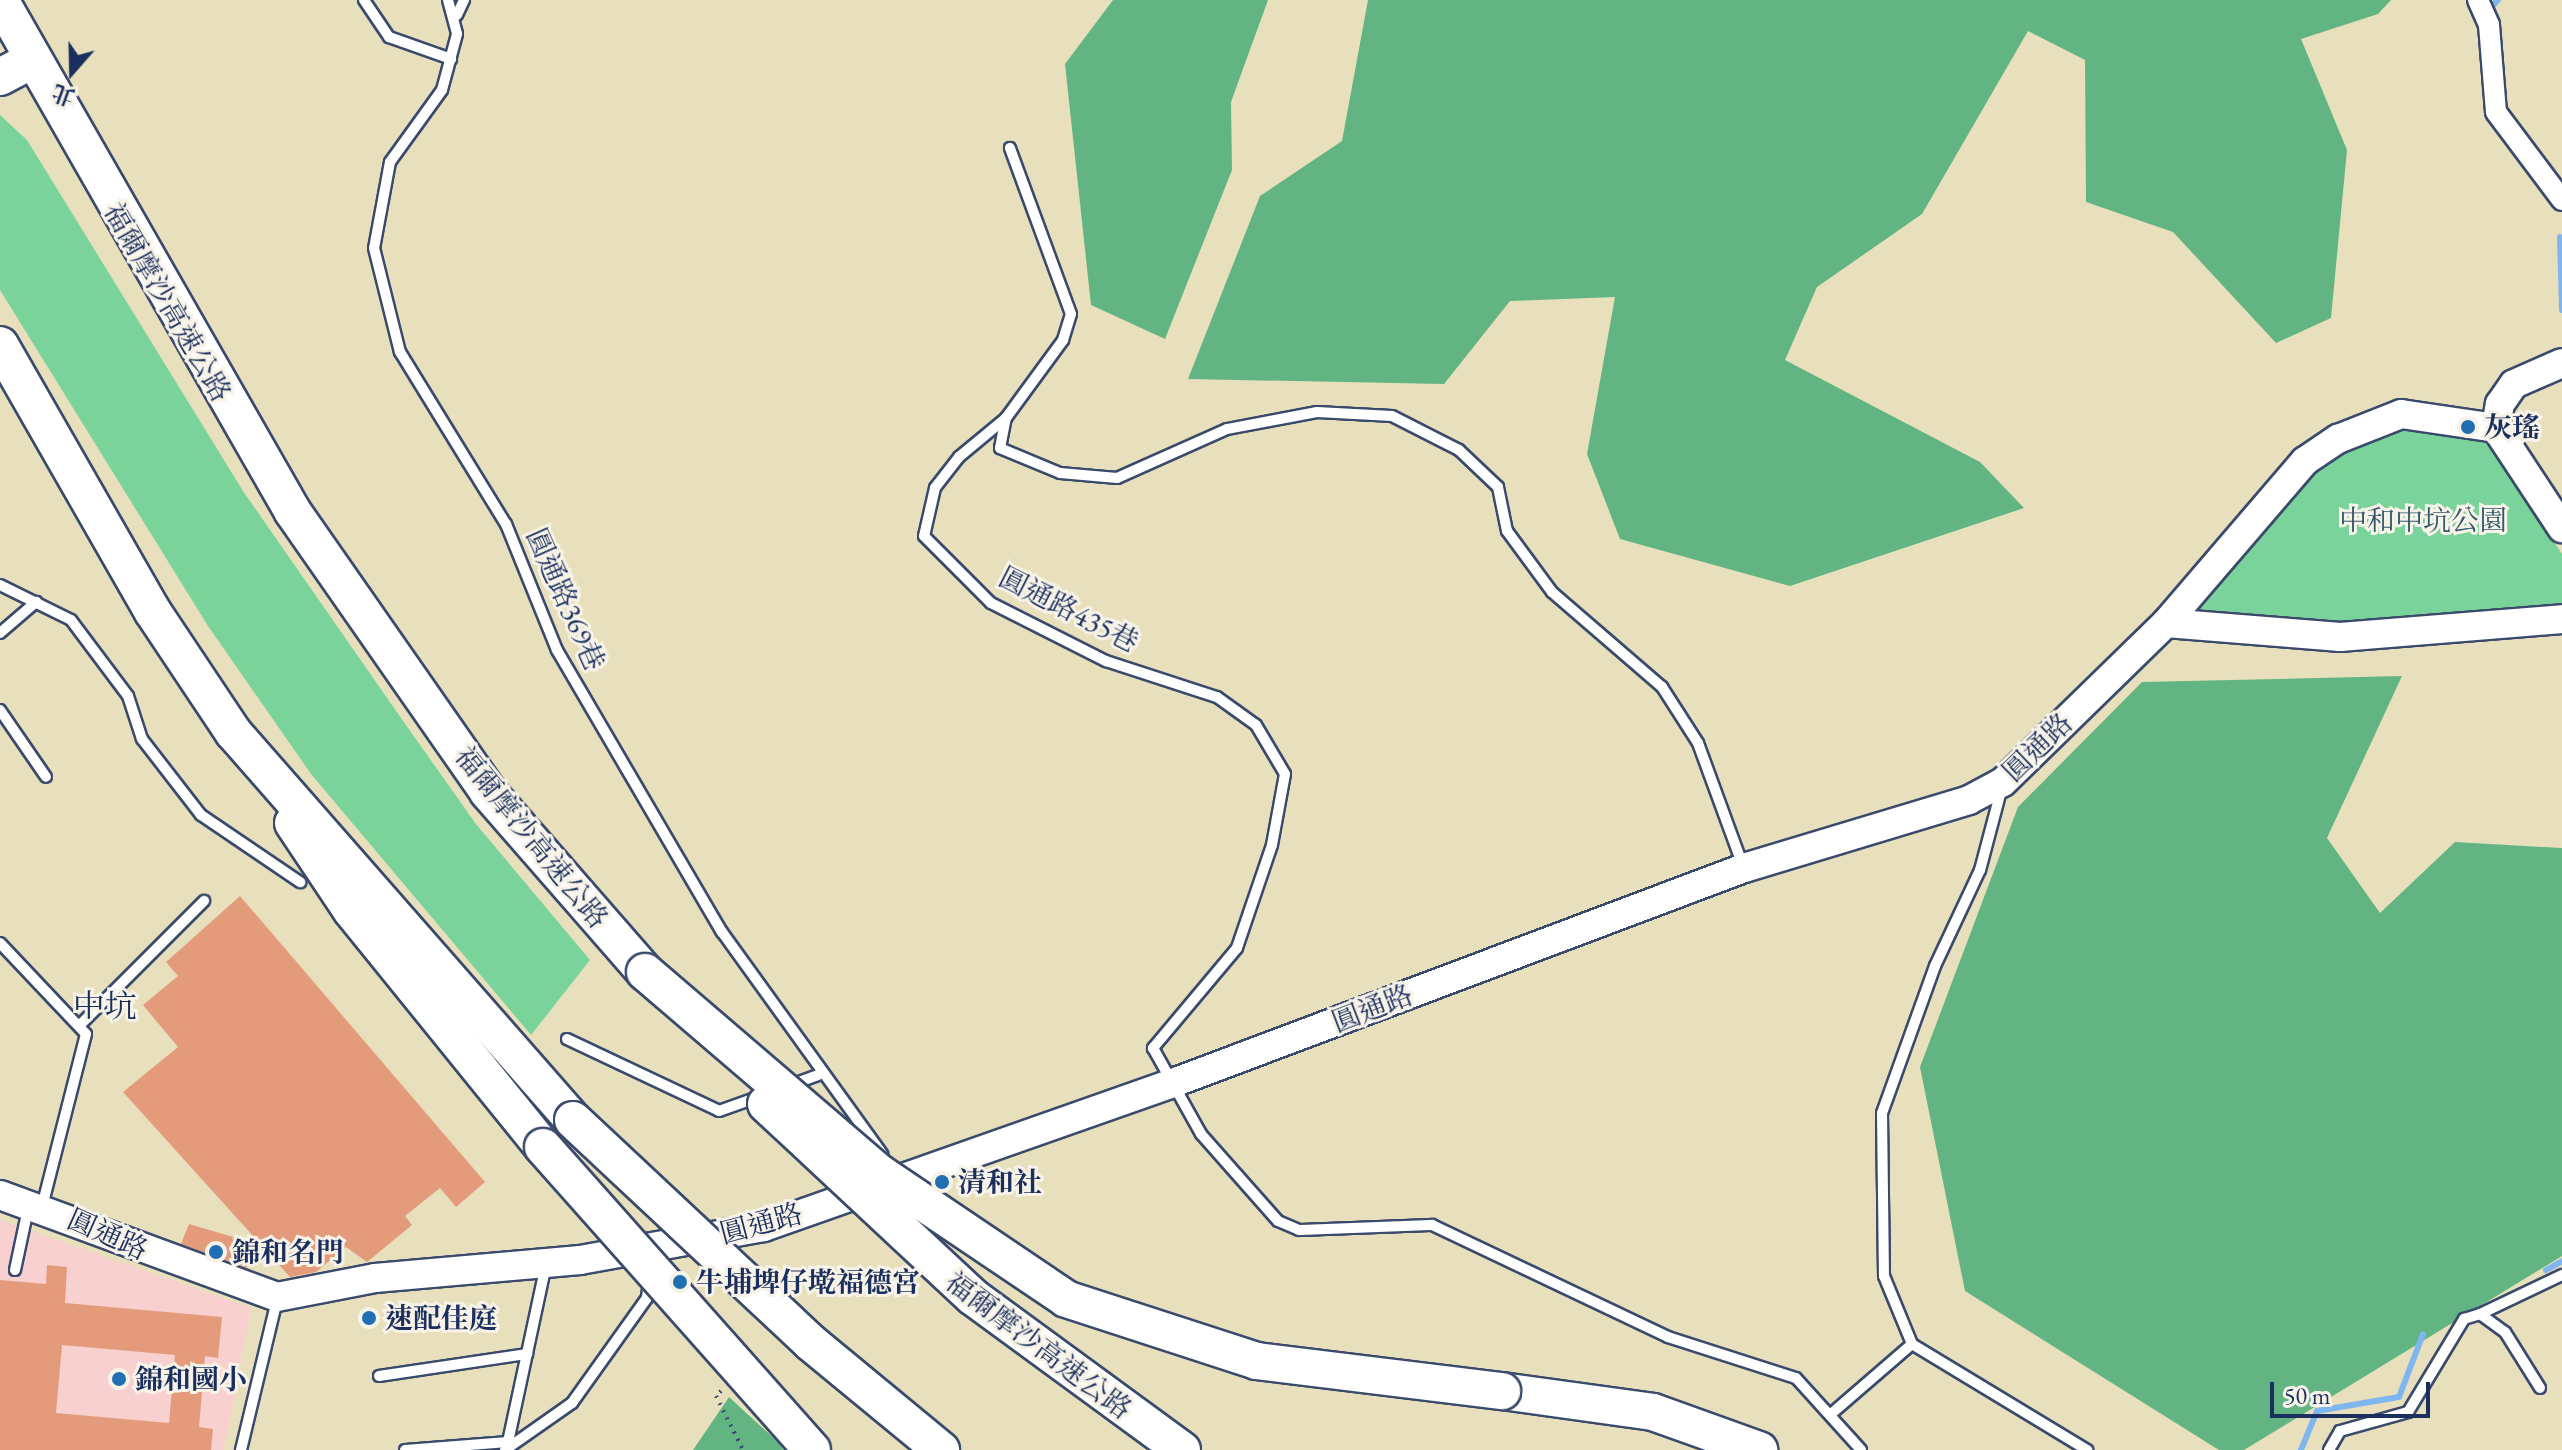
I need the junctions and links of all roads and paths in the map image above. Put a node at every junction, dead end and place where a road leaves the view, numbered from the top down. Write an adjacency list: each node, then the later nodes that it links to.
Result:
1 (0, 0): 8 (highway, 福爾摩沙高速公路)
2 (364, 0): 7 (lane)
3 (448, 0): 6 (lane)
4 (464, 0): 6 (lane, 圓通路369巷)
5 (2478, 0): 10 (street)
6 (457, 15): 7 (lane, 圓通路369巷)
7 (451, 59): 32 (lane, 圓通路369巷)
8 (15, 69): 29 (highway, 福爾摩沙高速公路)
9 (1010, 148): 13 (lane)
10 (2562, 200)
11 (0, 345): 22 (highway)
12 (2562, 363): 14 (street)
13 (1006, 418): 25 (lane); 33 (lane, 圓通路435巷)
14 (2483, 426): 15 (street); 19 (street, 圓通路)
15 (2562, 528)
16 (0, 585): 17 (lane)
17 (36, 602): 20 (lane); 26 (lane)
18 (2562, 619): 19 (street)
19 (2166, 623): 24 (street, 圓通路)
20 (0, 633)
21 (0, 710): 23 (lane)
22 (233, 732): 51 (highway, bridge); 52 (highway, bridge)
23 (46, 777)
24 (2003, 782): 25 (street, 圓通路); 43 (lane)
25 (1744, 868): 33 (street, 圓通路)
26 (300, 882)
27 (204, 901): 30 (lane)
28 (0, 943): 30 (lane)
29 (645, 972): 53 (highway, 福爾摩沙高速公路, bridge); 54 (highway, bridge)
30 (79, 1026): 36 (lane)
31 (567, 1039): 32 (lane)
32 (818, 1075): 34 (lane, 圓通路369巷)
33 (1173, 1083): 34 (street, 圓通路); 47 (lane)
34 (901, 1178): 37 (street, 圓通路)
35 (0, 1195): 36 (street, 圓通路)
36 (36, 1205): 39 (lane); 41 (street, 圓通路)
37 (653, 1247): 38 (street, 圓通路); 48 (lane)
38 (547, 1262): 41 (street, 圓通路); 44 (lane)
39 (15, 1270)
40 (2562, 1275): 42 (lane)
41 (277, 1297): 49 (lane)
42 (2480, 1314): 46 (lane); 57 (lane)
43 (1912, 1344): 47 (lane); 56 (lane)
44 (527, 1354): 45 (lane); 48 (lane)
45 (379, 1376)
46 (2540, 1388)
47 (1831, 1414): 55 (lane)
48 (506, 1446): 50 (lane)
49 (241, 1450)
50 (405, 1450)
51 (812, 1450)
52 (941, 1450)
53 (1182, 1450)
54 (1759, 1450)
55 (1861, 1450)
56 (2087, 1450)
57 (2329, 1450)

